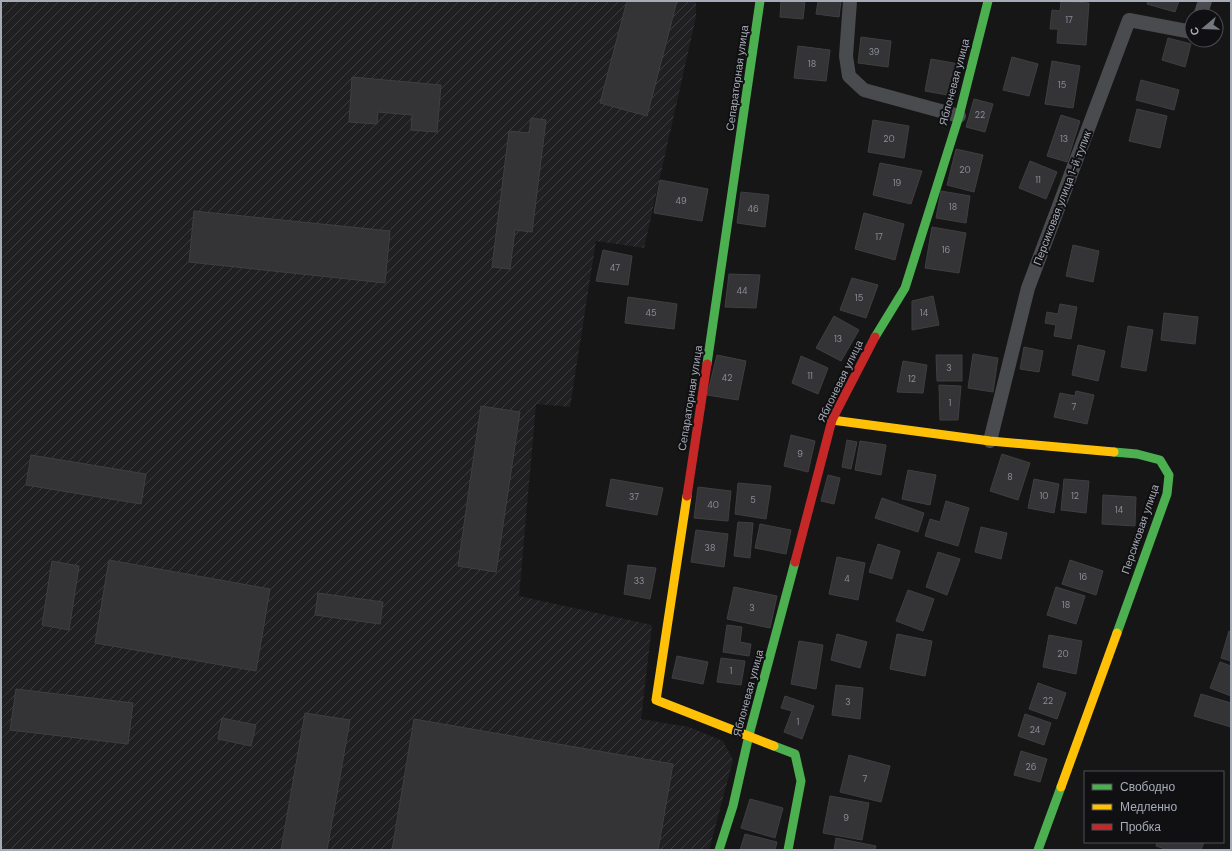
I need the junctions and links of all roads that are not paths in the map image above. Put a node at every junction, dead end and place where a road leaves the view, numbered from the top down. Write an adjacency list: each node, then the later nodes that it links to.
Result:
1 (760, 1): 8 (street, Сепараторная улица)
2 (850, 1): 5 (street)
3 (988, 1): 5 (street, Яблоневая улица)
4 (1184, 30): 7 (street, Персиковая улица 1-й тупик)
5 (958, 116): 6 (street, Яблоневая улица)
6 (832, 420): 7 (street, Персиковая улица); 8 (street, Яблоневая улица)
7 (990, 441): 11 (street, Персиковая улица)
8 (748, 735): 9 (street, Яблоневая улица); 10 (street)
9 (719, 850)
10 (788, 850)
11 (1038, 850)

